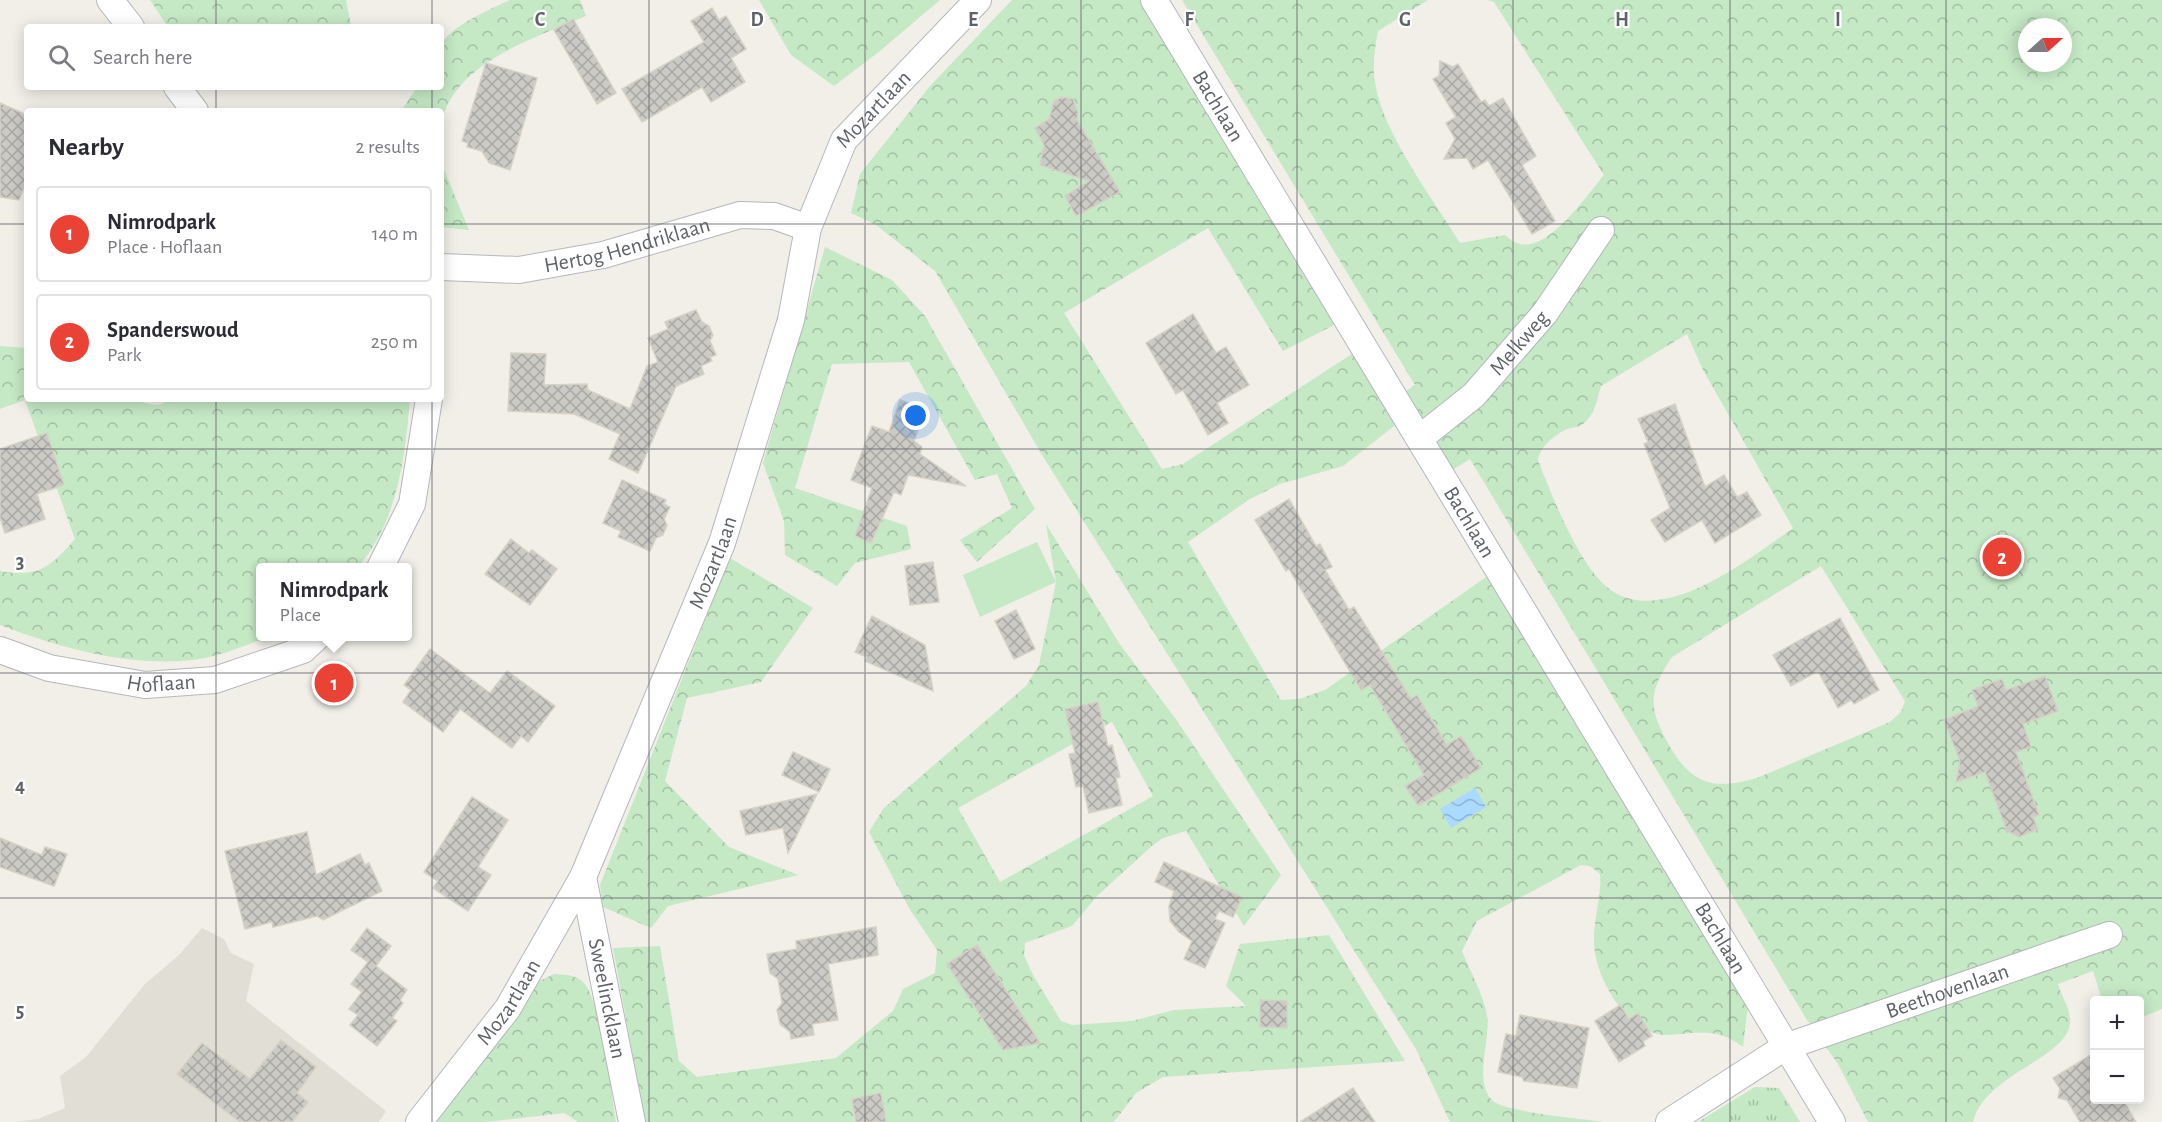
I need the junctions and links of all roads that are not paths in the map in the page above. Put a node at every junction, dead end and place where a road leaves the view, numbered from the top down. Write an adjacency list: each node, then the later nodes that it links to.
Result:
1 (110, 0): 4 (street)
2 (978, 0): 7 (street, Mozartlaan)
3 (1154, 0): 11 (street, Bachlaan)
4 (129, 24)
5 (179, 90): 6 (street)
6 (193, 108)
7 (808, 228): 9 (street, Hertog Hendriklaan); 15 (street, Mozartlaan)
8 (1601, 230): 11 (street, Melkweg)
9 (444, 267)
10 (429, 402): 12 (street)
11 (1420, 438): 17 (street, Bachlaan)
12 (382, 563)
13 (313, 641): 14 (street, Hoflaan)
14 (0, 650)
15 (584, 878): 18 (street, Mozartlaan); 19 (street, Sweelincklaan)
16 (2109, 936): 17 (street, Beethovenlaan)
17 (1785, 1047): 20 (street, Beethovenlaan); 21 (street)
18 (419, 1122)
19 (632, 1122)
20 (1669, 1122)
21 (1832, 1122)

